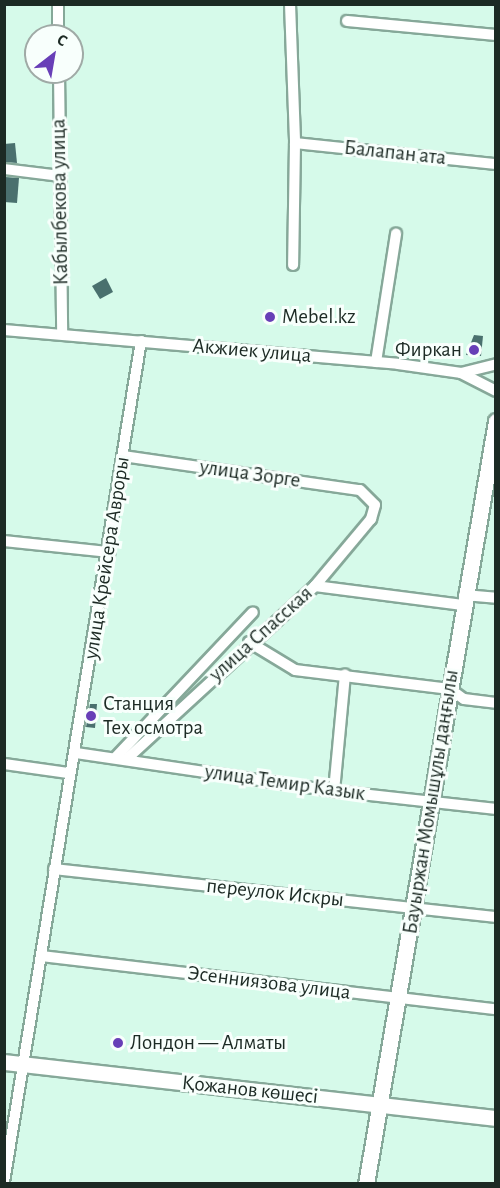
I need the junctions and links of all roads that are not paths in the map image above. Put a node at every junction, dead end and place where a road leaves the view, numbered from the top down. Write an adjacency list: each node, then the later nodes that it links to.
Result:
1 (58, 4): 4 (street)
2 (290, 4): 7 (street)
3 (347, 21): 5 (street)
4 (58, 24)
5 (495, 35)
6 (58, 84): 10 (street, Кабылбекова улица)
7 (296, 143): 8 (street, Балапан ата); 12 (street)
8 (495, 164)
9 (4, 169): 10 (street)
10 (60, 176): 14 (street, Кабылбекова улица)
11 (396, 234): 16 (street)
12 (293, 265)
13 (4, 330): 14 (street, Акжиек улица)
14 (62, 332): 15 (street, Акжиек улица)
15 (141, 341): 16 (street, Акжиек улица); 21 (street, улица Крейсера Авроры)
16 (376, 362): 18 (street, Акжиек улица)
17 (495, 364): 18 (street)
18 (461, 373): 19 (street, Акжиек улица)
19 (495, 390)
20 (495, 421): 27 (main road, Бауыржан Момышұлы даңғылы)
21 (123, 456): 22 (street, улица Зорге); 24 (street, улица Крейсера Авроры)
22 (373, 498): 25 (street, улица Спасская)
23 (4, 541): 24 (street)
24 (109, 552): 33 (street, улица Крейсера Авроры)
25 (315, 586): 27 (street); 29 (street, улица Спасская)
26 (495, 598): 27 (street)
27 (463, 600): 31 (main road, Бауыржан Момышұлы даңғылы)
28 (253, 612): 34 (street)
29 (249, 642): 30 (street); 35 (street, улица Спасская)
30 (345, 675): 31 (street); 38 (street)
31 (450, 689): 32 (street); 39 (main road, Бауыржан Момышұлы даңғылы)
32 (495, 703)
33 (76, 753): 34 (street, улица Темир Казык); 37 (street, улица Крейсера Авроры)
34 (116, 757): 35 (street, улица Темир Казык)
35 (128, 758): 38 (street, улица Темир Казык)
36 (4, 764): 37 (street)
37 (68, 773): 41 (street, улица Крейсера Авроры)
38 (334, 791): 39 (street, улица Темир Казык)
39 (432, 802): 40 (street, улица Темир Казык); 42 (main road, Бауыржан Момышұлы даңғылы)
40 (495, 809)
41 (54, 869): 42 (street, переулок Искры); 44 (street, улица Крейсера Авроры)
42 (414, 908): 43 (street, переулок Искры); 45 (main road, Бауыржан Момышұлы даңғылы)
43 (495, 917)
44 (42, 956): 45 (street, Эсенниязова улица); 48 (street, улица Крейсера Авроры)
45 (399, 999): 46 (street, Эсенниязова улица); 49 (main road, Бауыржан Момышұлы даңғылы)
46 (495, 1009)
47 (4, 1062): 48 (main road, Қожанов көшесі)
48 (26, 1064): 49 (main road, Қожанов көшесі); 51 (street)
49 (381, 1105): 50 (main road, Қожанов көшесі); 52 (main road, Бауыржан Момышұлы даңғылы)
50 (495, 1118)
51 (4, 1182)
52 (366, 1184)

